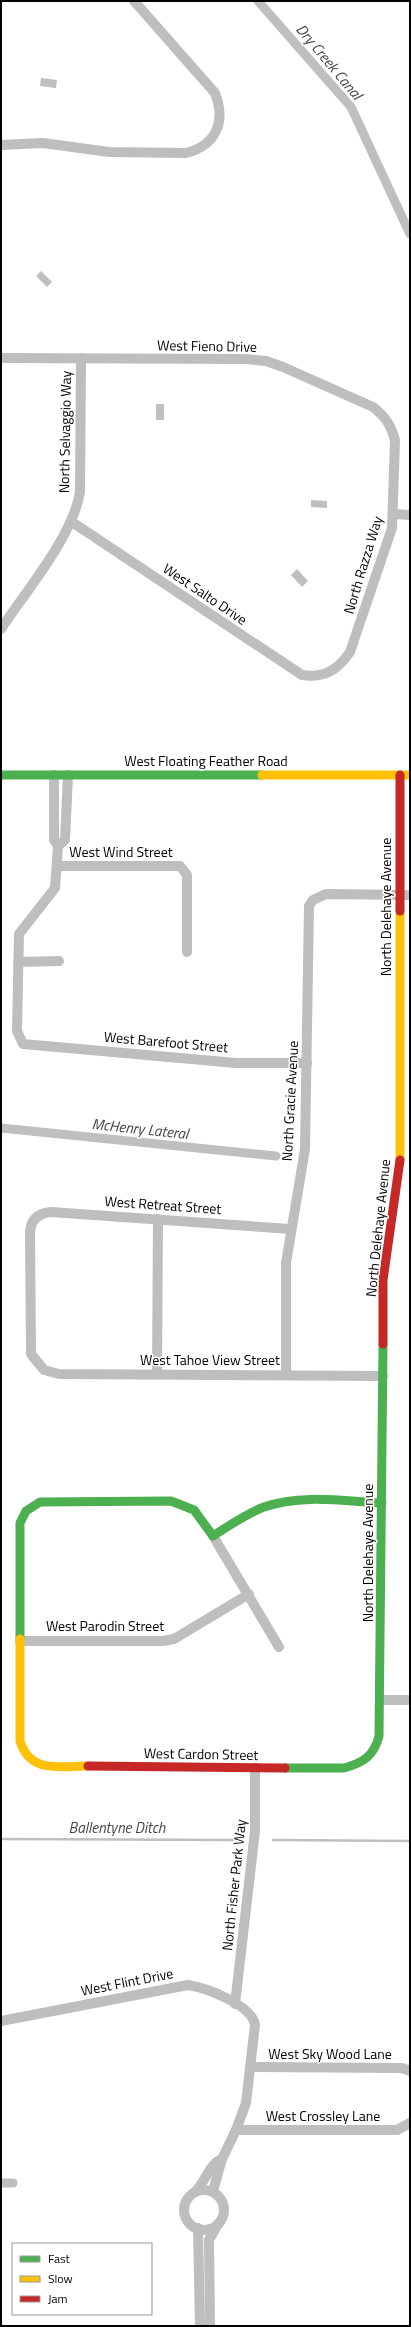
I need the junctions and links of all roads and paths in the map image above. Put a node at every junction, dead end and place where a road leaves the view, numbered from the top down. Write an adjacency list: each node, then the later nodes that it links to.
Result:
1 (134, 1): 2 (street)
2 (1, 145)
3 (1, 358): 4 (street, West Fieno Drive)
4 (81, 358): 5 (street, West Fieno Drive); 8 (street, North Selvaggio Way)
5 (392, 429): 6 (street, North Razza Way)
6 (394, 514): 7 (street); 10 (street, North Razza Way)
7 (410, 514)
8 (72, 522): 9 (street, North Selvaggio Way); 10 (street, West Salto Drive)
9 (1, 629)
10 (327, 674)
11 (1, 775): 12 (street, West Floating Feather Road)
12 (54, 775): 13 (street, West Floating Feather Road); 16 (street)
13 (68, 775): 14 (street, West Floating Feather Road); 16 (street)
14 (400, 775): 15 (street, West Floating Feather Road); 18 (street, North Delehaye Avenue)
15 (410, 775)
16 (58, 846): 17 (street)
17 (56, 866): 19 (street, West Wind Street); 20 (street)
18 (405, 895): 22 (street, North Gracie Avenue); 28 (street, North Delehaye Avenue)
19 (187, 952)
20 (18, 962): 21 (street); 22 (street, West Barefoot Street)
21 (59, 962)
22 (307, 1063): 24 (street, North Gracie Avenue)
23 (158, 1219): 24 (street, West Retreat Street); 25 (street, West Retreat Street); 26 (street)
24 (290, 1228): 27 (street, North Gracie Avenue)
25 (39, 1366): 26 (street, West Tahoe View Street)
26 (157, 1374): 27 (street, West Tahoe View Street)
27 (286, 1375): 28 (street, West Tahoe View Street)
28 (383, 1376): 29 (street, North Delehaye Avenue)
29 (382, 1503): 30 (street); 34 (street, North Delehaye Avenue)
30 (213, 1536): 31 (street); 32 (street)
31 (249, 1594): 32 (street, West Parodin Street); 33 (street)
32 (20, 1641): 37 (street, West Cardon Street)
33 (279, 1646)
34 (381, 1700): 35 (street); 36 (street, North Delehaye Avenue)
35 (410, 1700)
36 (372, 1755): 37 (street, West Cardon Street)
37 (255, 1768): 38 (street, North Fisher Park Way)
38 (235, 2004): 39 (street, West Flint Drive); 40 (street, West Flint Drive)
39 (1, 2021)
40 (250, 2067): 41 (street, West Sky Wood Lane); 43 (street)
41 (410, 2070)
42 (409, 2124): 43 (street, West Crossley Lane)
43 (236, 2130): 44 (street)
44 (222, 2159): 45 (street); 46 (street)
45 (195, 2192): 46 (street); 48 (street)
46 (213, 2192): 47 (street)
47 (218, 2224): 48 (street); 50 (street)
48 (198, 2228): 49 (street)
49 (200, 2326)
50 (210, 2326)

